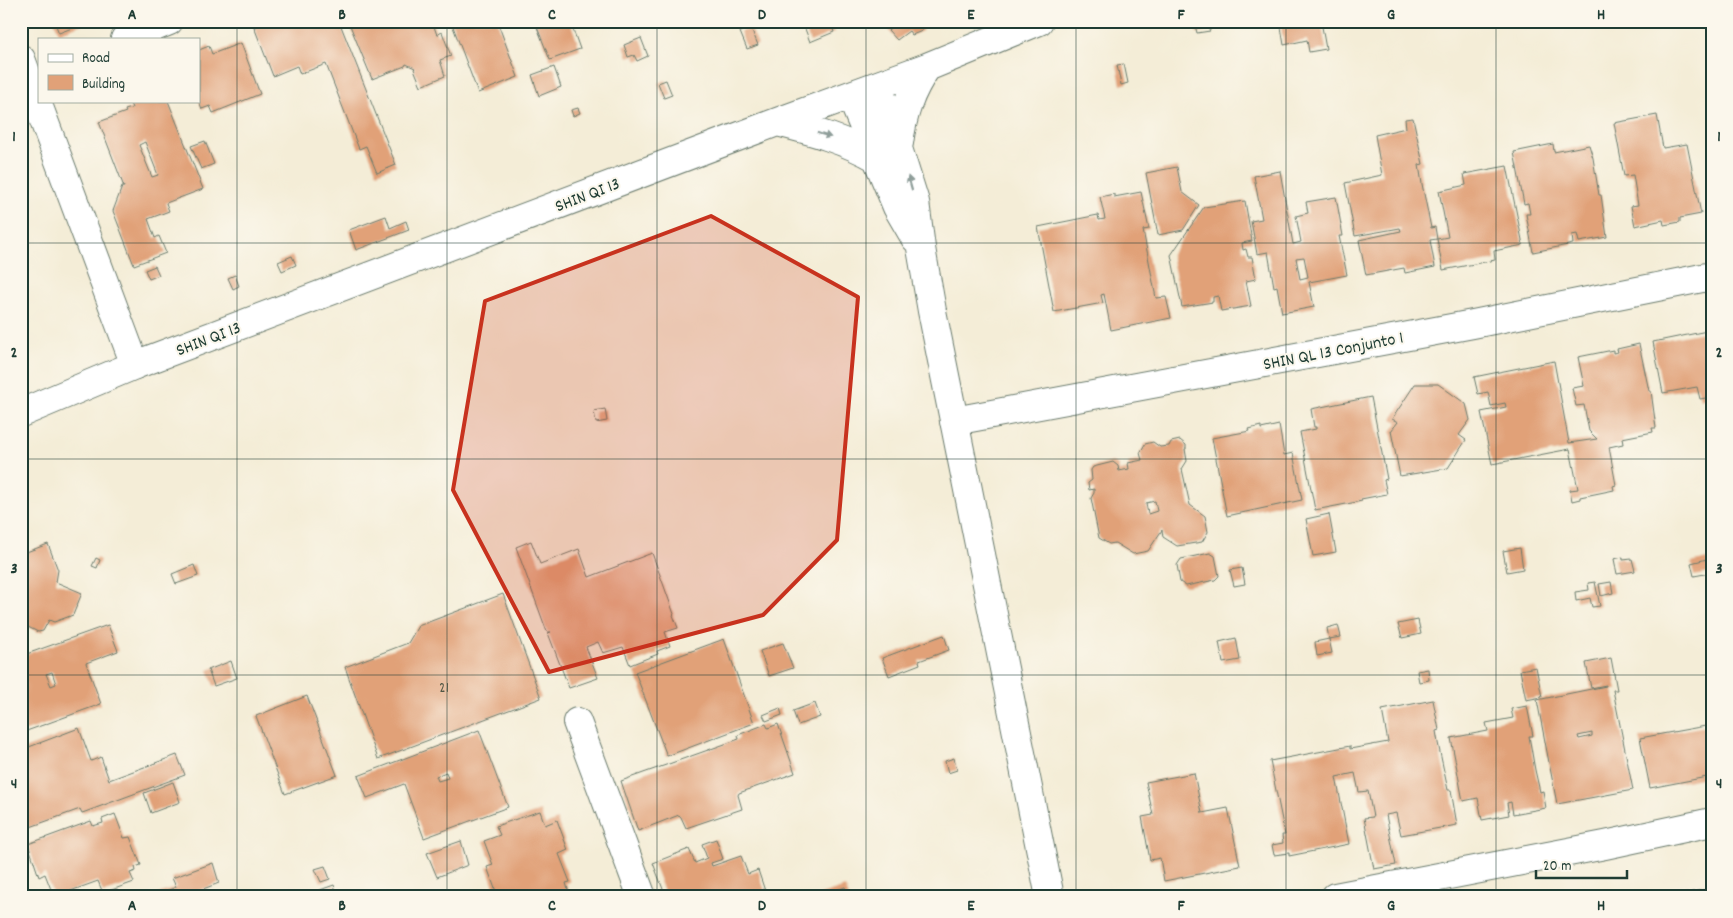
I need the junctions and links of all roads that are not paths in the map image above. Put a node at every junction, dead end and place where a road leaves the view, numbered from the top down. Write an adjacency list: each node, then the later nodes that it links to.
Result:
1 (169, 21): 3 (street)
2 (1039, 21): 4 (street, SHIN QI 13)
3 (127, 38)
4 (927, 67): 6 (street, SHIN QI 13); 11 (street)
5 (29, 70): 7 (street)
6 (878, 85): 8 (street, SHIN QI 13); 11 (street)
7 (38, 95)
8 (851, 96): 10 (street, SHIN QI 13); 11 (street)
9 (40, 102): 13 (street)
10 (777, 122): 11 (street, one-way to 11); 13 (street, SHIN QI 13)
11 (888, 153): 15 (street)
12 (1712, 276): 15 (street, SHIN QL 13 Conjunto 1)
13 (135, 366): 14 (street, SHIN QI 13)
14 (21, 413)
15 (954, 420): 19 (street)
16 (577, 722): 18 (street)
17 (1712, 822): 20 (street)
18 (642, 897)
19 (1050, 897)
20 (1335, 897)

